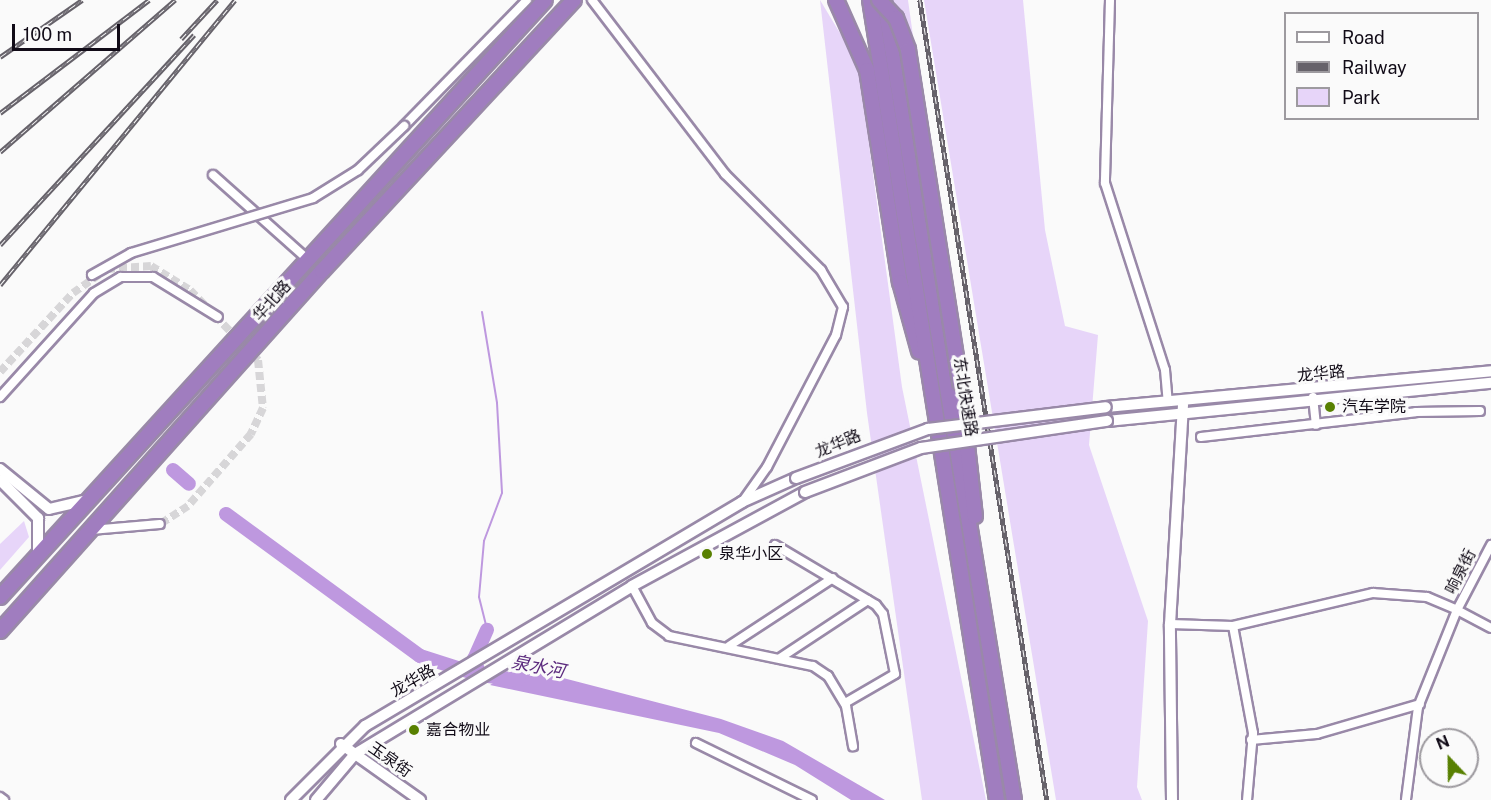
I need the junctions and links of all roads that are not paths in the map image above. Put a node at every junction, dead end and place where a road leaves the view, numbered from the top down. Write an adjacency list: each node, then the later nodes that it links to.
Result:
1 (527, 0): 11 (street, bridge)
2 (545, 0): 10 (highway, 华北路)
3 (574, 0): 30 (highway, 华北路)
4 (592, 0): 28 (street)
5 (836, 0): 17 (highway)
6 (870, 0): 17 (highway, 东北快速路)
7 (881, 0): 34 (highway, 东北快速路); 34 (highway, bridge)
8 (1110, 0): 18 (street)
9 (213, 175): 10 (street)
10 (305, 257): 27 (highway, 华北路)
11 (92, 276)
12 (218, 317): 16 (street, bridge)
13 (1491, 371): 15 (street, 龙华路)
14 (1491, 382): 19 (street, 龙华路)
15 (1313, 390): 19 (street); 20 (street, 龙华路)
16 (0, 397)
17 (933, 397): 59 (highway, 东北快速路)
18 (1168, 402): 20 (street, 龙华路); 28 (street, 龙华路, bridge)
19 (1312, 402): 22 (street, 龙华路); 23 (street)
20 (1183, 404): 22 (street)
21 (1480, 411): 23 (street)
22 (1181, 416): 36 (street, 龙华路, bridge); 40 (street)
23 (1316, 425): 24 (street)
24 (1201, 437)
25 (0, 469): 27 (street)
26 (0, 480): 33 (street)
27 (85, 501): 33 (highway, 华北路)
28 (742, 502): 50 (street, 龙华路)
29 (160, 524): 30 (street)
30 (89, 530): 43 (highway, 华北路)
31 (775, 545): 35 (street)
32 (1491, 545): 39 (street, 响泉街)
33 (38, 554): 37 (highway, 华北路)
34 (975, 566): 60 (highway, 东北快速路)
35 (833, 578): 38 (street); 44 (street)
36 (632, 586): 44 (street); 52 (street, 龙华路)
37 (0, 597)
38 (868, 600): 45 (street); 46 (street)
39 (1457, 610): 41 (street); 42 (street, 响泉街); 47 (street)
40 (1170, 624): 41 (street); 61 (street)
41 (1233, 626): 48 (street)
42 (1491, 628)
43 (0, 631)
44 (729, 646): 45 (street)
45 (780, 658): 46 (street)
46 (845, 703): 51 (street)
47 (1420, 704): 48 (street); 63 (street)
48 (1251, 740): 62 (street)
49 (696, 743): 58 (street)
50 (341, 744): 52 (street, 玉泉街); 55 (street, 龙华路)
51 (853, 746)
52 (355, 754): 56 (street, 龙华路); 57 (street, 玉泉街)
53 (0, 797): 54 (street)
54 (4, 800)
55 (291, 800)
56 (315, 800)
57 (420, 800)
58 (812, 800)
59 (997, 800)
60 (1014, 800)
61 (1172, 800)
62 (1247, 800)
63 (1406, 800)

